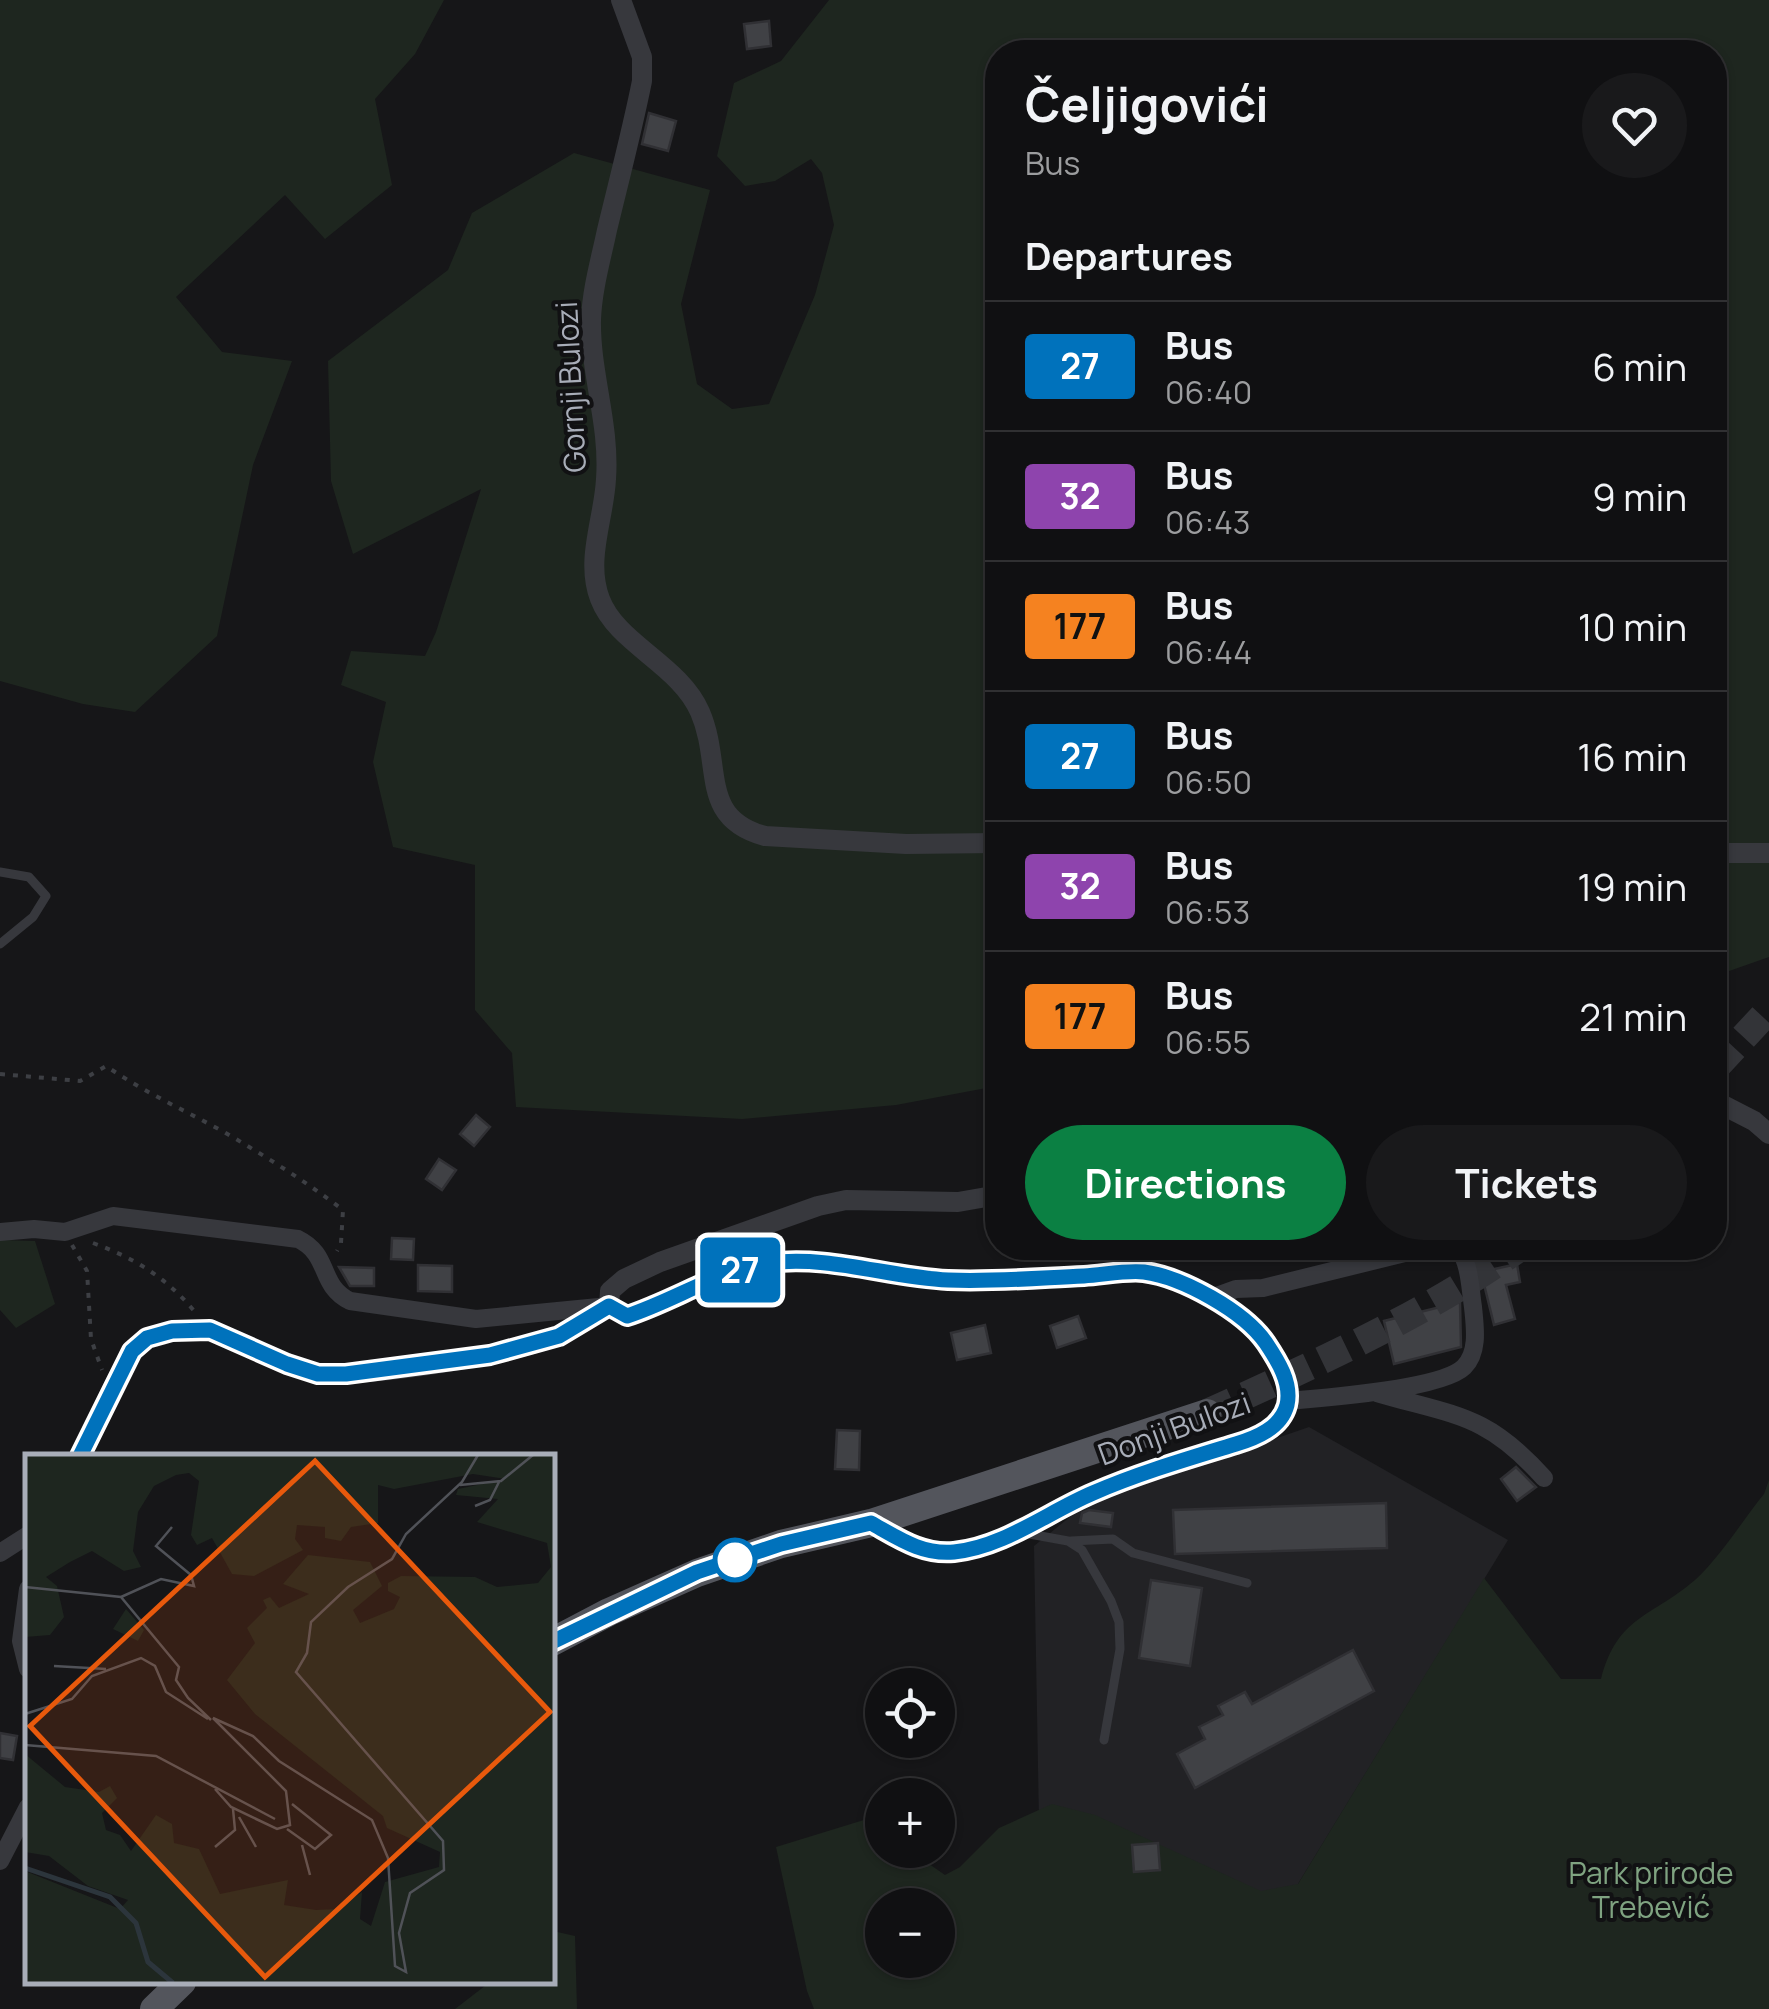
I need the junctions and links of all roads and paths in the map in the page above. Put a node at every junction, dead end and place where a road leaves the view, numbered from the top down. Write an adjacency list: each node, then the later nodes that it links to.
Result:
1 (622, 0): 2 (street, Gornji Bulozi)
2 (985, 843)
3 (1769, 853): 4 (street)
4 (1727, 854)
5 (0, 872): 6 (lane)
6 (0, 944)
7 (0, 1074): 15 (path)
8 (1727, 1107): 9 (street)
9 (1769, 1134)
10 (985, 1197): 17 (street, Donji Bulozi)
11 (0, 1232): 12 (street)
12 (65, 1232): 15 (street); 18 (path); 20 (path)
13 (1377, 1260): 16 (street)
14 (1465, 1260): 19 (street)
15 (326, 1273): 17 (street)
16 (1211, 1298): 17 (street, Donji Bulozi); 21 (street, Donji Bulozi)
17 (609, 1306): 18 (street, Donji Bulozi)
18 (210, 1330): 20 (street, Donji Bulozi)
19 (1372, 1391): 21 (street); 24 (street)
20 (110, 1395): 23 (street, Donji Bulozi)
21 (1287, 1402): 26 (street, Donji Bulozi)
22 (1206, 1413): 25 (main road, Donji Bulozi)
23 (81, 1454)
24 (1544, 1478)
25 (871, 1523): 26 (street, Donji Bulozi); 32 (main road, Donji Bulozi)
26 (1017, 1531): 28 (lane)
27 (25, 1536): 29 (street)
28 (1068, 1541): 30 (lane); 34 (lane)
29 (0, 1553)
30 (1247, 1584)
31 (25, 1611): 33 (street)
32 (555, 1641)
33 (25, 1656)
34 (1104, 1740)
35 (25, 1813): 36 (street)
36 (0, 1861)
37 (180, 1984): 38 (main road)
38 (154, 2009)

